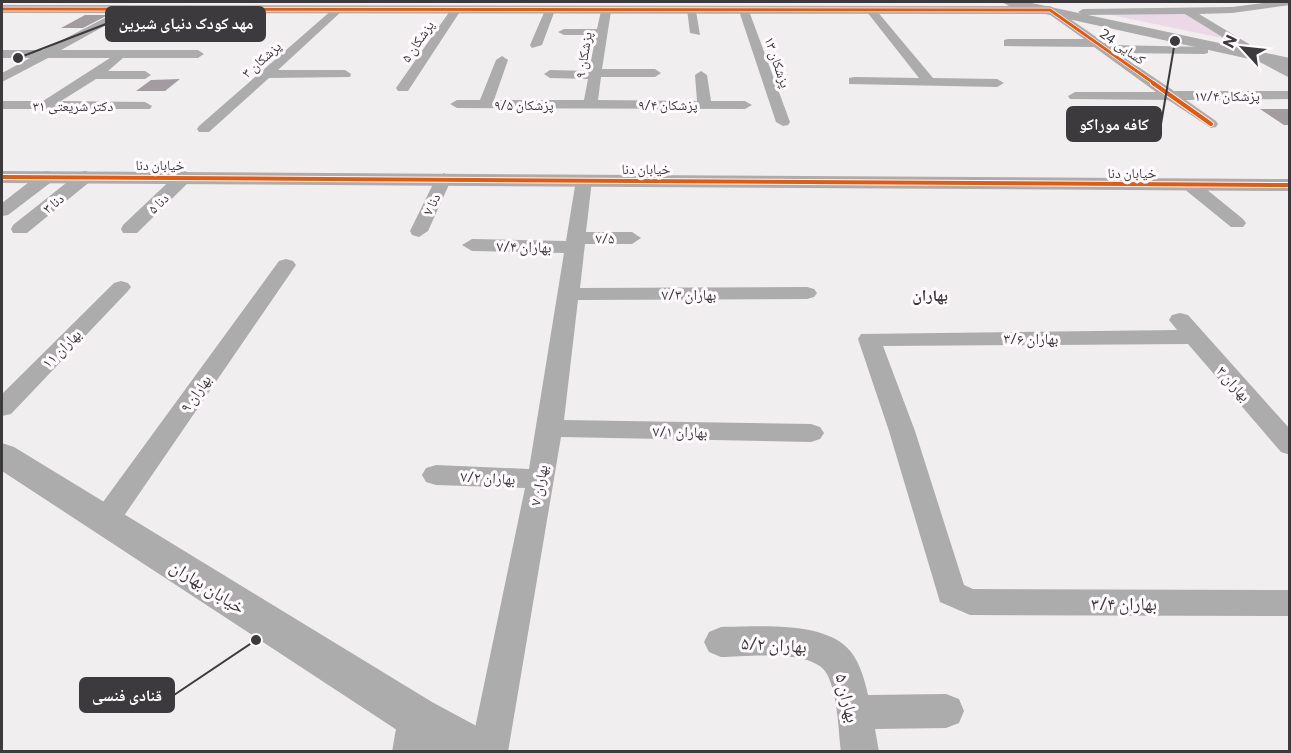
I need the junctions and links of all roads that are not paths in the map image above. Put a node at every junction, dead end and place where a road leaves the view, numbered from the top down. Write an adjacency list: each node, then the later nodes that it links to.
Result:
1 (1009, 2): 9 (main road)
2 (1034, 2): 9 (main road)
3 (1290, 2): 14 (street)
4 (623, 6): 13 (street); 15 (street)
5 (762, 6): 7 (street); 16 (street)
6 (448, 7): 11 (street); 12 (street); 45 (street, ۵ پزشکان)
7 (862, 8): 9 (street); 43 (street)
8 (2, 9): 10 (street)
9 (1068, 9): 14 (street); 22 (street, کسایی 24); 23 (main road); 29 (main road)
10 (126, 10): 11 (street); 25 (street)
11 (337, 10): 34 (street, ۳ پزشکان)
12 (550, 10): 13 (street); 21 (street)
13 (606, 10): 18 (street, ۹ پزشکان)
14 (1186, 10): 23 (street)
15 (691, 11): 16 (street); 19 (street)
16 (744, 11): 57 (street, ۱۳ پزشکان)
17 (564, 32): 18 (street)
18 (602, 32): 37 (street, ۹ پزشکان)
19 (696, 33)
20 (1008, 43): 22 (street)
21 (536, 45)
22 (1102, 46): 24 (street); 46 (street, کسایی 24)
23 (1245, 46): 30 (main road)
24 (1204, 50)
25 (47, 53): 26 (street); 27 (street); 41 (street)
26 (112, 53): 28 (street); 38 (street)
27 (2, 54)
28 (198, 54)
29 (1259, 56): 32 (street)
30 (1290, 56)
31 (502, 60): 50 (street)
32 (1290, 68)
33 (655, 73): 37 (street)
34 (267, 74): 35 (street); 59 (street, ۳ پزشکان)
35 (345, 74)
36 (550, 74): 37 (street)
37 (596, 74): 51 (street, ۹ پزشکان)
38 (93, 75): 39 (street); 54 (street)
39 (145, 75)
40 (701, 75): 52 (street)
41 (2, 78)
42 (854, 81): 43 (street)
43 (929, 82): 44 (street)
44 (997, 83)
45 (403, 88)
46 (1173, 95): 47 (street, ۱۷/۴ پزشکان); 48 (street, ۱۷/۴ پزشکان); 58 (street, کسایی 24)
47 (1075, 96)
48 (1285, 96)
49 (457, 104): 50 (street, ۹/۵ پزشکان)
50 (485, 104): 51 (street, ۹/۵ پزشکان)
51 (590, 104): 52 (street, ۹/۴ پزشکان)
52 (704, 104): 55 (street, ۹/۴ پزشکان)
53 (2, 105): 54 (street, ۳۱ دکتر شریعتی)
54 (46, 105): 56 (street, ۳۱ دکتر شریعتی)
55 (745, 105)
56 (145, 106)
57 (783, 122)
58 (1211, 124)
59 (204, 129)
60 (48, 176): 61 (street, خیابان دنا); 62 (street, خیابان دنا); 68 (street)
61 (86, 176): 63 (street, خیابان دنا); 70 (street, ۳ دنا)
62 (2, 177)
63 (185, 177): 64 (street, خیابان دنا); 71 (street, ۵ دنا)
64 (444, 178): 65 (street, خیابان دنا); 72 (street, ۷ دنا)
65 (584, 180): 66 (street, خیابان دنا); 73 (street, ۷ بهاران)
66 (1189, 184): 67 (street, خیابان دنا); 69 (street)
67 (1290, 185)
68 (2, 211)
69 (1237, 223)
70 (20, 229)
71 (130, 230)
72 (419, 231)
73 (577, 234): 74 (street, ۷/۵); 75 (street, ۷/۴ بهاران); 79 (street, ۷ بهاران)
74 (632, 238)
75 (472, 245)
76 (286, 265): 88 (street, ۹ بهاران)
77 (121, 287): 81 (street, ۱۱ بهاران)
78 (807, 293): 79 (street, ۷/۳ بهاران)
79 (570, 294): 82 (street, ۷ بهاران)
80 (1186, 328): 84 (street, ۳ بهاران); 89 (street, ۳/۶ بهاران)
81 (2, 408)
82 (550, 428): 83 (street, ۷/۱ بهاران); 87 (street, ۷ بهاران)
83 (811, 433)
84 (1290, 446)
85 (2, 455): 88 (street, خیابان بهاران)
86 (436, 475): 87 (street, ۷/۲ بهاران)
87 (539, 479): 97 (street, ۷ بهاران)
88 (105, 522): 95 (street, خیابان بهاران)
89 (959, 599): 90 (street, ۳/۴ بهاران)
90 (1290, 603)
91 (721, 642): 92 (street, ۵/۲ بهاران)
92 (826, 650): 94 (street, ۵ بهاران)
93 (946, 711): 94 (street)
94 (854, 712): 98 (street, ۵ بهاران)
95 (413, 734): 96 (street, خیابان بهاران)
96 (478, 752)
97 (489, 752)
98 (860, 752)

